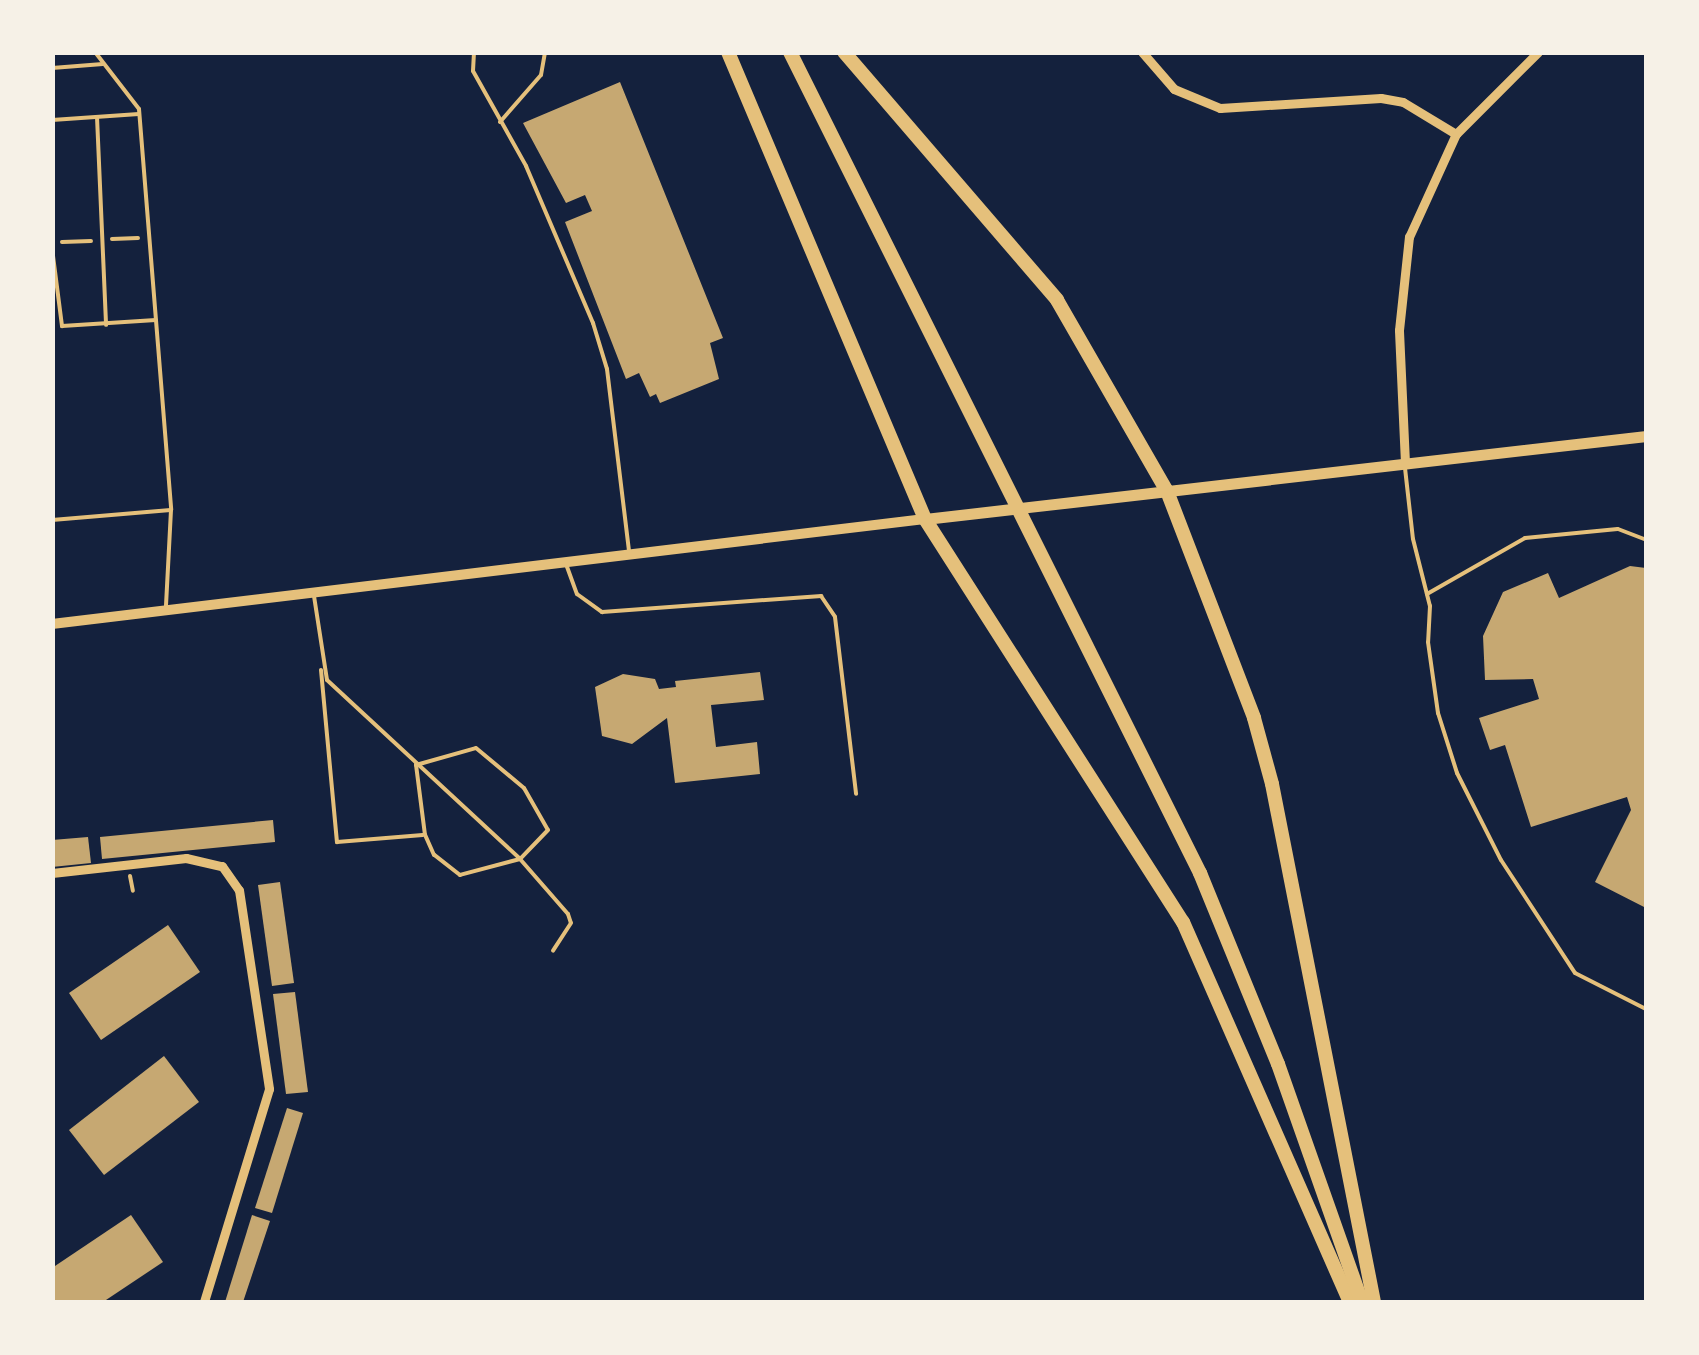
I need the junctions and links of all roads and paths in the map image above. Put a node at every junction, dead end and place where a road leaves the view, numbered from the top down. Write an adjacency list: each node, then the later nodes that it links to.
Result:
1 (96, 52): 9 (lane)
2 (474, 52): 14 (lane)
3 (545, 52): 14 (lane)
4 (728, 52): 27 (highway)
5 (790, 52): 46 (highway)
6 (844, 52): 25 (highway)
7 (1142, 52): 15 (street)
8 (1538, 52): 15 (street)
9 (104, 64): 10 (lane); 11 (lane)
10 (52, 68)
11 (140, 114): 12 (lane); 21 (lane)
12 (97, 117): 13 (lane); 22 (lane)
13 (52, 120)
14 (500, 122): 30 (lane)
15 (1456, 134): 24 (street)
16 (141, 238): 17 (path)
17 (112, 240)
18 (91, 241): 19 (path)
19 (62, 242)
20 (52, 248): 22 (lane)
21 (156, 320): 22 (lane); 26 (lane)
22 (106, 325)
23 (1646, 436): 24 (main road)
24 (1404, 462): 25 (main road); 33 (lane)
25 (1167, 491): 27 (main road); 47 (highway)
26 (171, 510): 28 (lane); 34 (lane)
27 (925, 519): 30 (street); 45 (highway)
28 (52, 520)
29 (1646, 540): 33 (lane)
30 (629, 552): 31 (street)
31 (564, 560): 32 (street); 38 (lane)
32 (314, 592): 34 (street); 36 (lane)
33 (1427, 594): 43 (lane)
34 (166, 610): 35 (street)
35 (52, 624)
36 (321, 665): 37 (lane); 39 (lane)
37 (416, 765): 39 (lane); 40 (lane); 40 (lane)
38 (856, 794)
39 (425, 835): 40 (lane)
40 (520, 860): 42 (lane)
41 (52, 874): 44 (street)
42 (553, 952)
43 (1646, 1008)
44 (204, 1302)
45 (1350, 1302)
46 (1362, 1302)
47 (1374, 1302)

